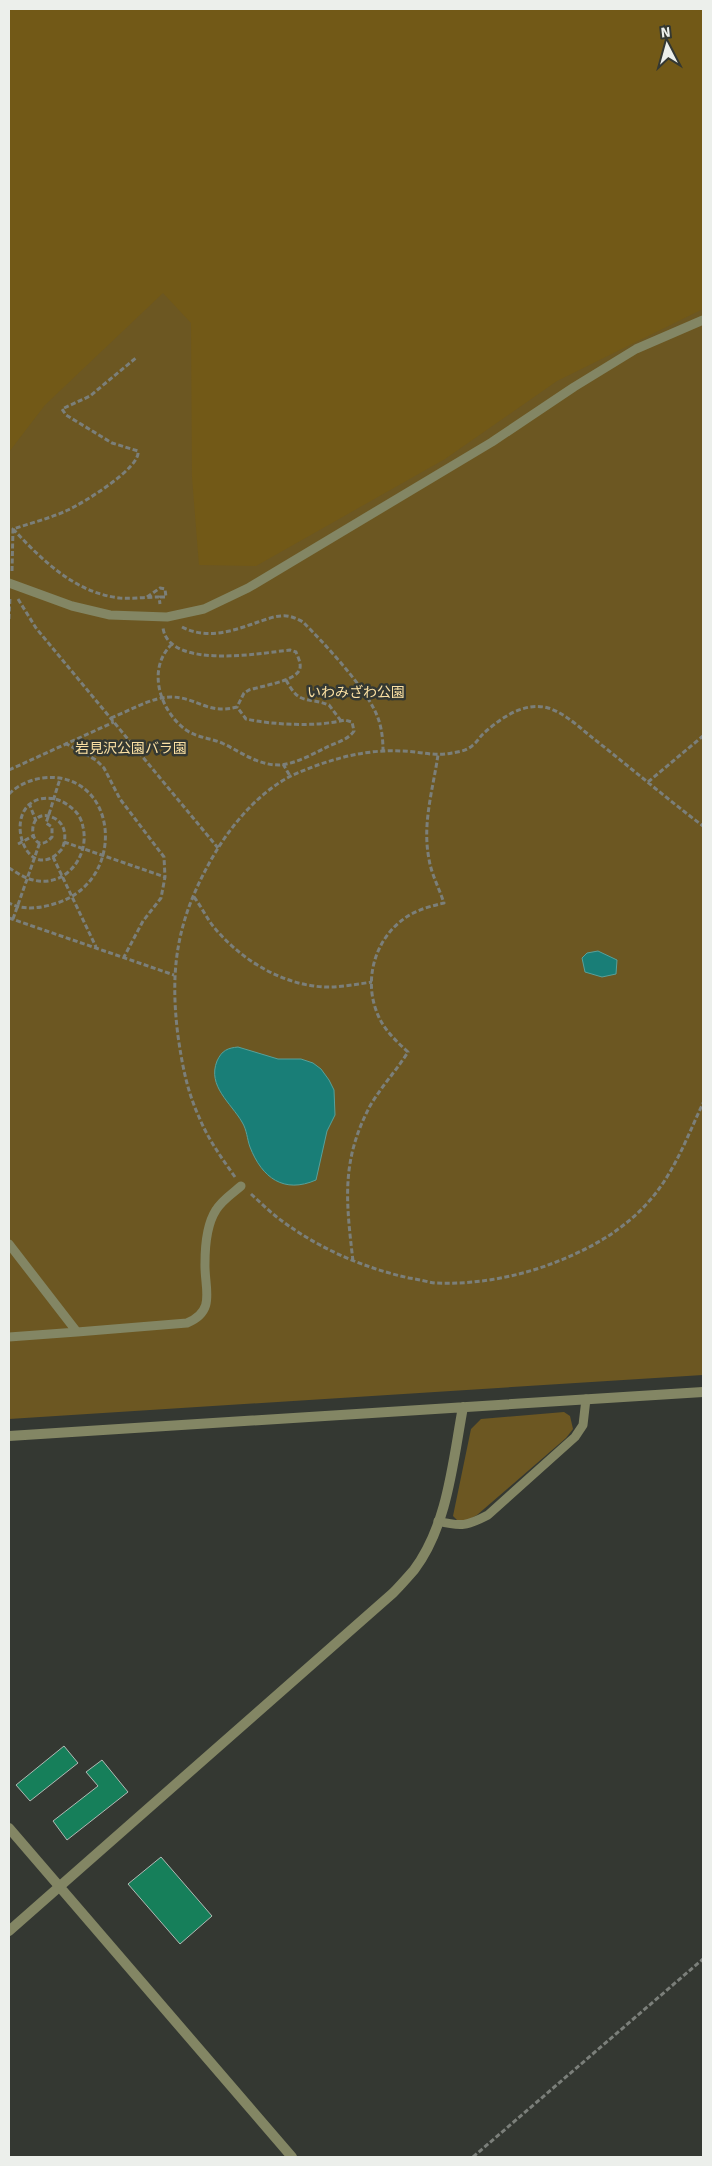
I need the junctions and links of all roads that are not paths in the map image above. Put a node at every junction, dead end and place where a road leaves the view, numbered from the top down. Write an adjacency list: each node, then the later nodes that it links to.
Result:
1 (703, 320): 2 (lane)
2 (10, 584)
3 (241, 1186): 5 (lane)
4 (9, 1244): 5 (lane)
5 (77, 1332): 6 (lane)
6 (9, 1337)
7 (703, 1392): 8 (street)
8 (586, 1399): 9 (street); 11 (lane)
9 (463, 1406): 10 (street); 11 (street)
10 (9, 1436)
11 (438, 1521): 13 (street)
12 (9, 1828): 13 (street)
13 (60, 1887): 14 (street); 15 (street)
14 (9, 1931)
15 (292, 2157)

